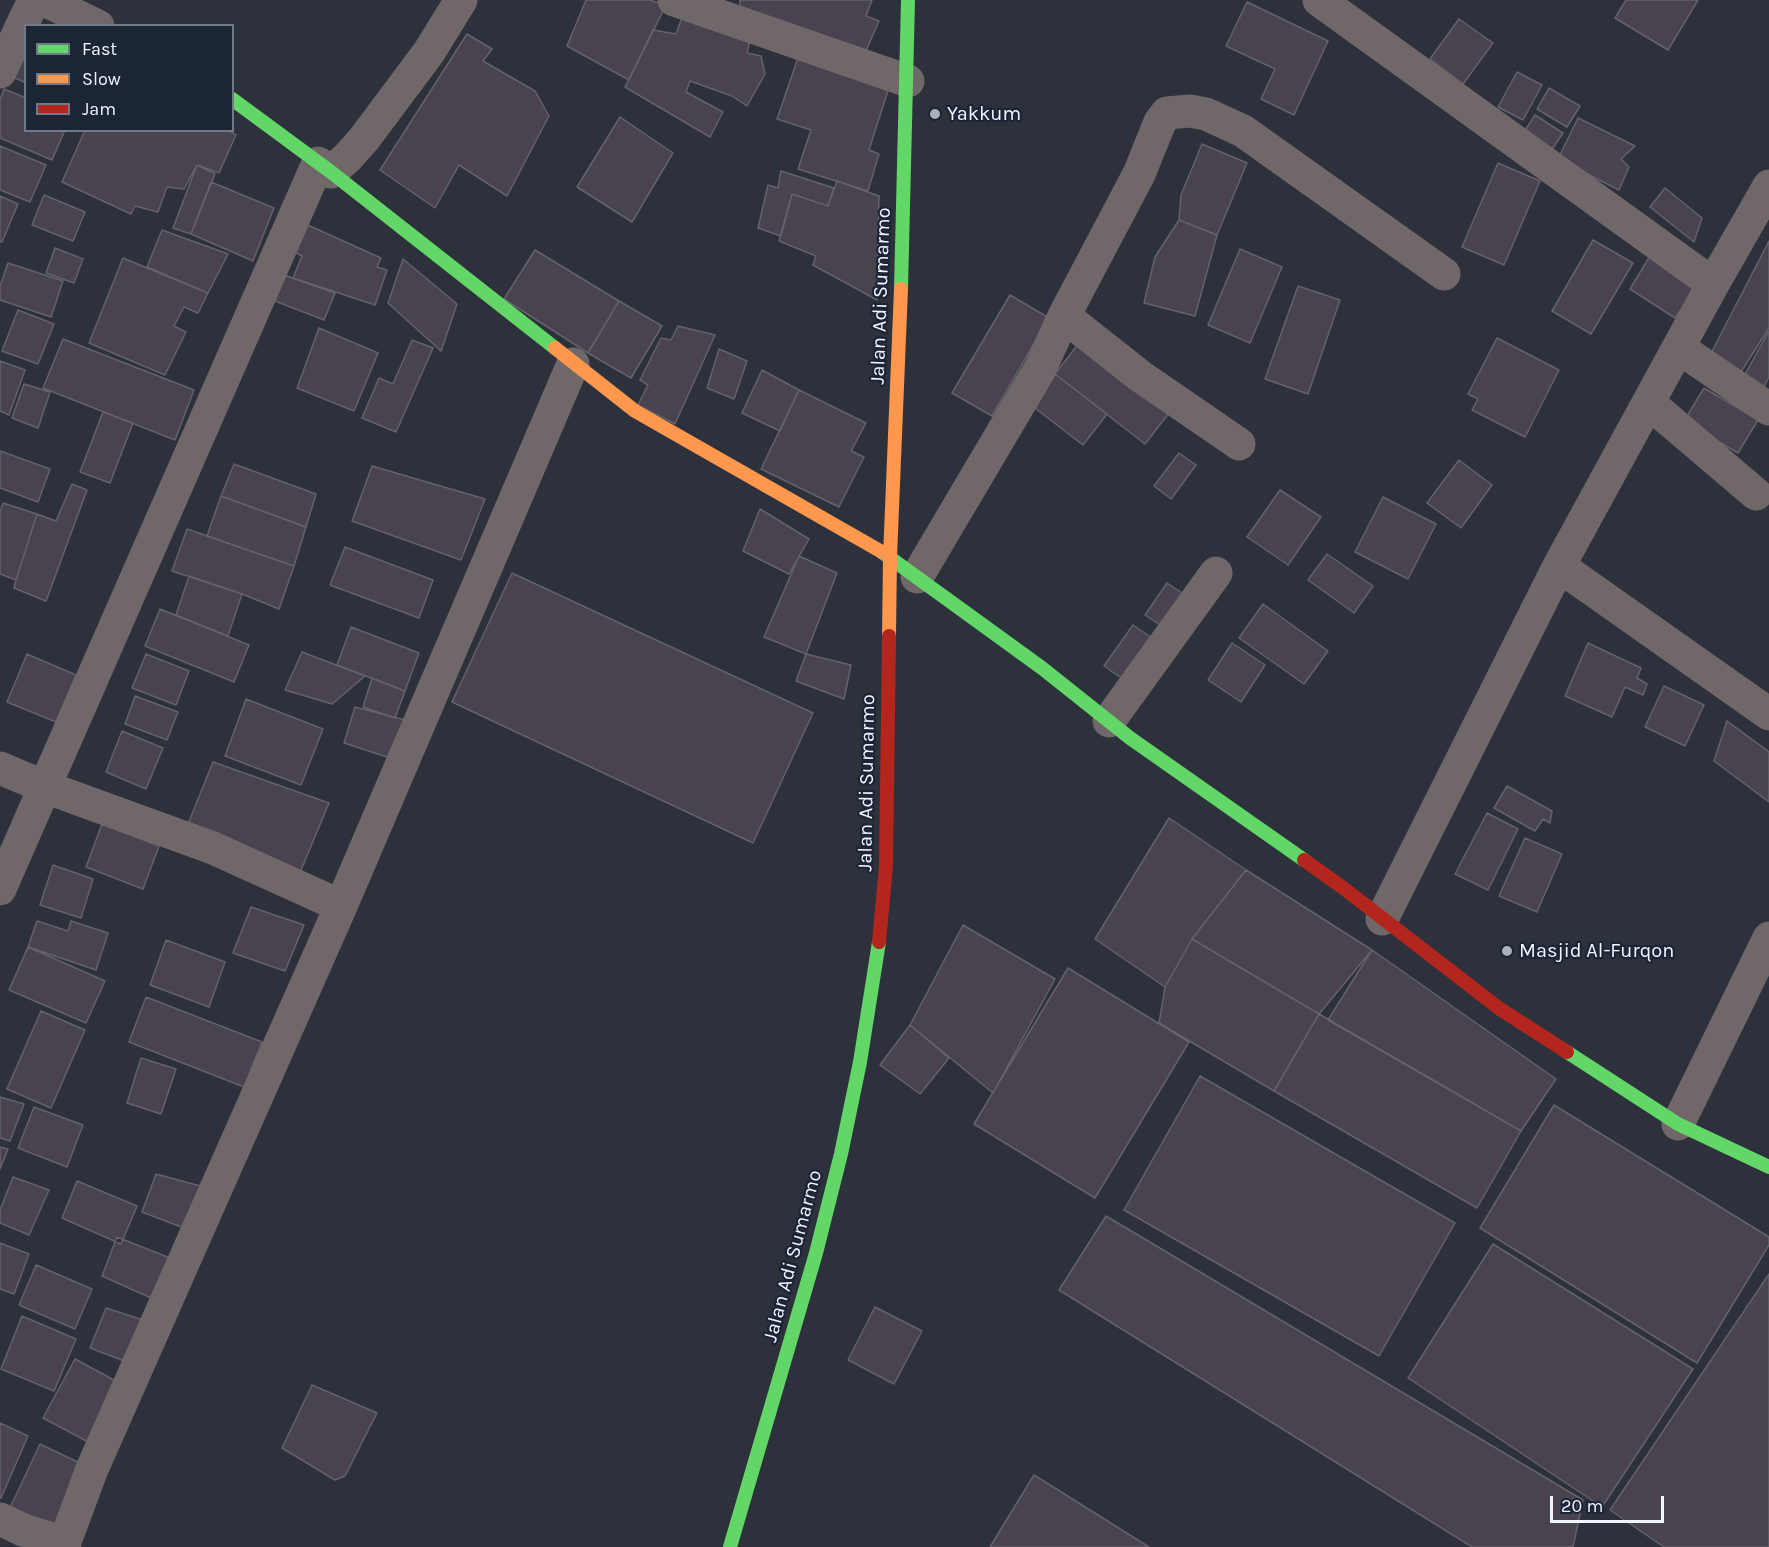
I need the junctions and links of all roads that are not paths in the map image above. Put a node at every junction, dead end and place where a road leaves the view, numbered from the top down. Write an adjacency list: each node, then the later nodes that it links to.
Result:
1 (33, 0): 8 (street)
2 (44, 0): 7 (street)
3 (461, 0): 11 (street)
4 (674, 0): 9 (street)
5 (908, 0): 9 (street, Jalan Adi Sumarmo)
6 (1319, 0): 14 (street)
7 (94, 24)
8 (0, 72)
9 (908, 81): 22 (street, Jalan Adi Sumarmo)
10 (234, 100): 11 (street)
11 (325, 167): 17 (street); 29 (street)
12 (1769, 186): 14 (street)
13 (1444, 274): 15 (street)
14 (1713, 284): 16 (street)
15 (1064, 316): 20 (street); 25 (street)
16 (1679, 348): 18 (street); 19 (street)
17 (573, 364): 22 (street); 31 (street)
18 (1649, 403): 21 (street); 23 (street)
19 (1769, 409)
20 (1239, 444)
21 (1756, 494)
22 (890, 557): 25 (street); 38 (street, Jalan Adi Sumarmo)
23 (1559, 566): 26 (street); 32 (street)
24 (1216, 573): 27 (street)
25 (917, 577): 27 (street)
26 (1769, 714)
27 (1109, 721): 32 (street)
28 (0, 768): 29 (street)
29 (45, 787): 30 (street); 31 (street)
30 (0, 889)
31 (342, 906): 37 (street)
32 (1382, 919): 34 (street)
33 (1769, 938): 34 (street)
34 (1678, 1124): 35 (street)
35 (1769, 1167)
36 (0, 1519): 37 (street)
37 (64, 1545)
38 (730, 1547)

